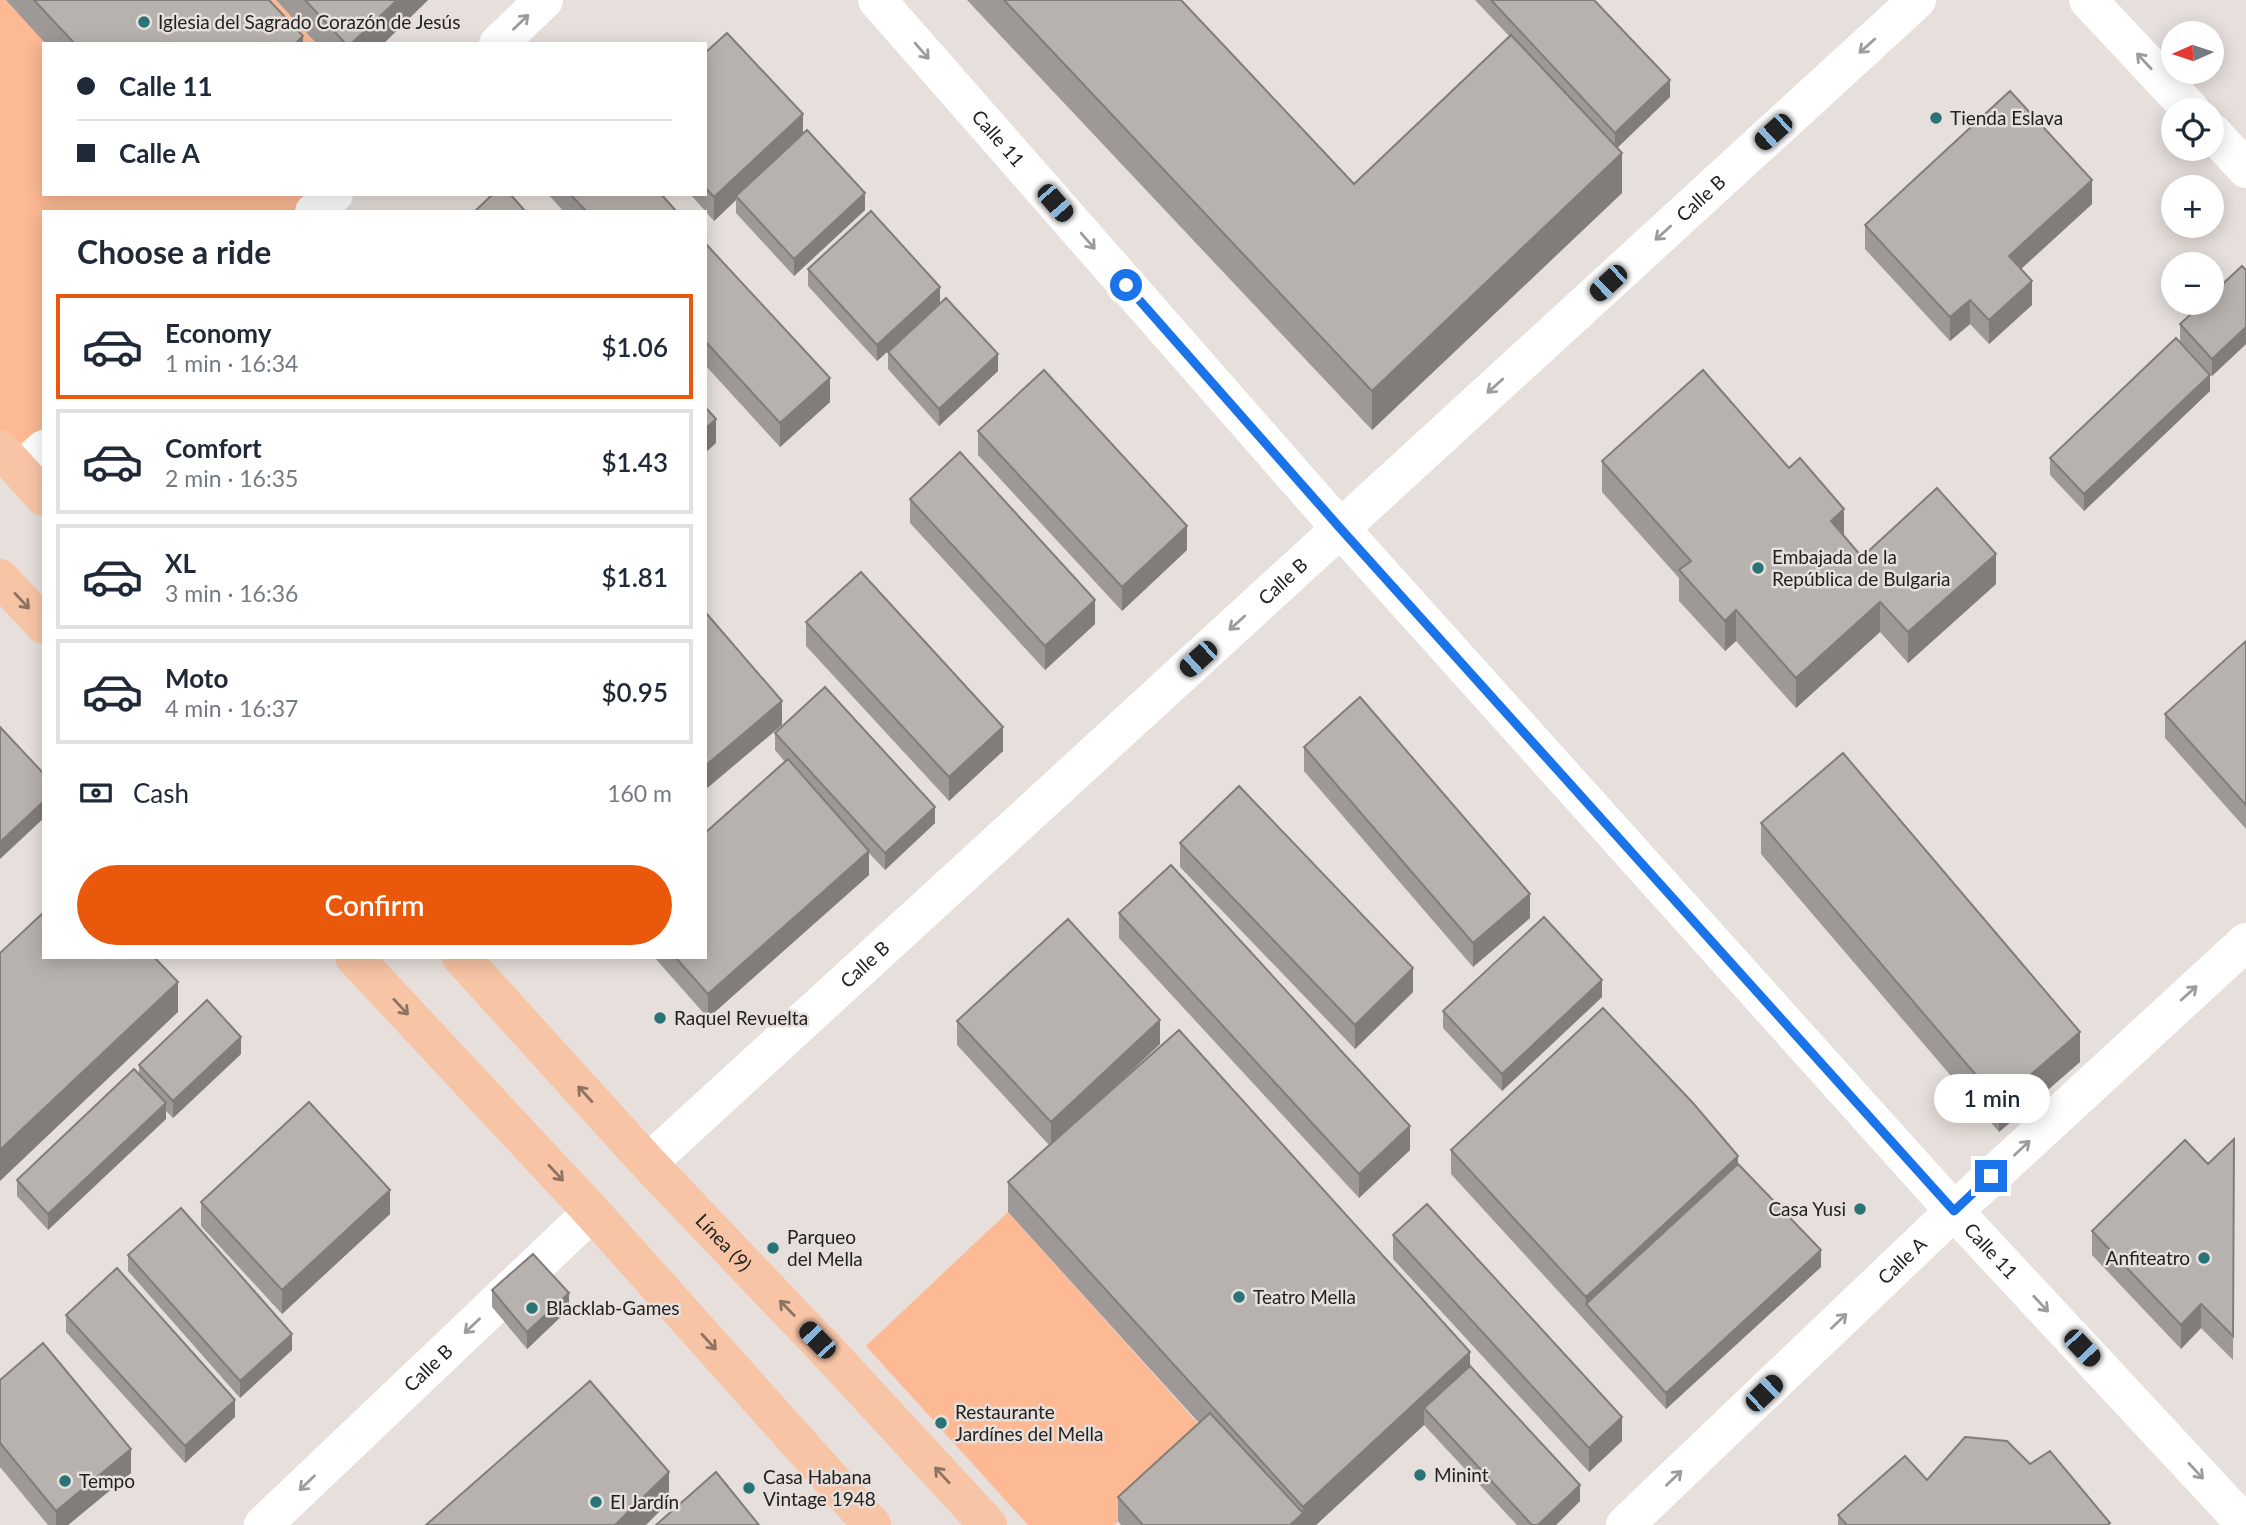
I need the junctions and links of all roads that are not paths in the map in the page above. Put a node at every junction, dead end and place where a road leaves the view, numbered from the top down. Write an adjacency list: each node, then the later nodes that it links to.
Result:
1 (544, 0): 5 (street, one-way to 1)
2 (877, 0): 11 (street, Calle 11, one-way to 11)
3 (1917, 0): 11 (street, Calle B, one-way to 11)
4 (2088, 0): 6 (street, one-way to 4)
5 (500, 42)
6 (2180, 98)
7 (2224, 145): 8 (street)
8 (2246, 169)
9 (332, 196): 10 (street)
10 (316, 210)
11 (1340, 528): 17 (street, Calle B, one-way to 17); 18 (street, Calle 11)
12 (0, 578): 13 (main road, one-way to 13)
13 (42, 623)
14 (2246, 942): 18 (street, Calle A, one-way to 14)
15 (356, 959): 19 (main road, one-way to 19)
16 (463, 959): 17 (main road, Línea (9), one-way to 16)
17 (648, 1163): 22 (main road, Línea (9), one-way to 17)
18 (1954, 1211): 23 (street, Calle A, one-way to 18); 24 (street, Calle 11, one-way to 24)
19 (592, 1212): 20 (street, Calle B, one-way to 20); 21 (main road, one-way to 21)
20 (263, 1525)
21 (872, 1525)
22 (988, 1525)
23 (1625, 1525)
24 (2246, 1525)

